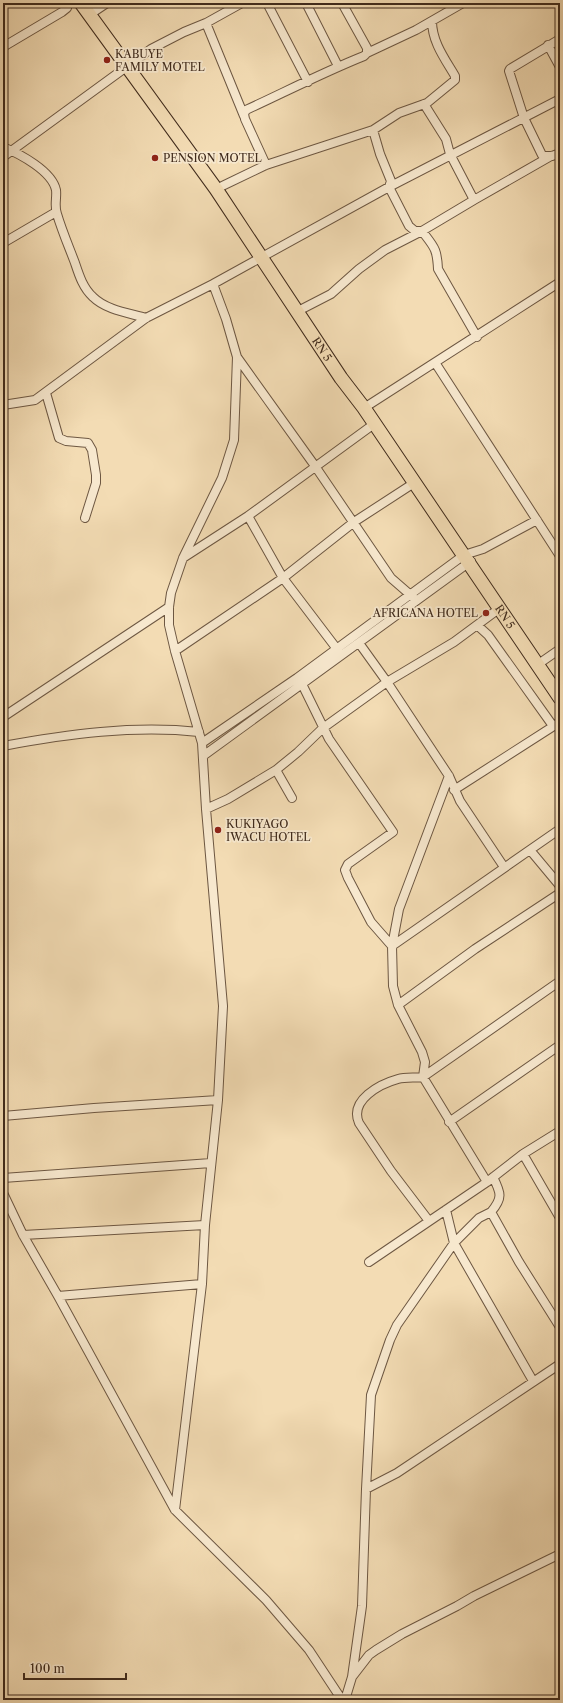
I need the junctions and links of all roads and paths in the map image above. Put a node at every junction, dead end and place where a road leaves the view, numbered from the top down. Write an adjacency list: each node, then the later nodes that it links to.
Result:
1 (68, 3): 14 (street)
2 (81, 3): 9 (main road, RN 5 / RN 5)
3 (107, 3): 9 (street)
4 (242, 3): 11 (street)
5 (267, 3): 19 (street)
6 (306, 3): 17 (street)
7 (342, 3): 15 (street)
8 (463, 3): 10 (street)
9 (89, 15): 16 (main road, RN 5 / RN 5)
10 (432, 21): 15 (street); 21 (street)
11 (206, 23): 16 (street); 22 (street)
12 (560, 39): 13 (street)
13 (548, 45): 18 (street); 23 (street)
14 (3, 47)
15 (367, 53): 17 (street)
16 (127, 66): 26 (street); 32 (main road, RN 5 / RN 5)
17 (338, 66): 19 (street)
18 (560, 67)
19 (308, 82): 22 (street)
20 (560, 99): 23 (street)
21 (424, 104): 24 (street); 27 (street)
22 (244, 116): 30 (street)
23 (524, 118): 27 (street); 28 (street)
24 (373, 130): 30 (street); 31 (street)
25 (3, 147): 26 (street)
26 (11, 151): 29 (street); 34 (street)
27 (450, 154): 31 (street); 33 (street)
28 (556, 154): 33 (street)
29 (3, 157)
30 (266, 165): 32 (street)
31 (389, 186): 35 (street); 37 (street)
32 (216, 190): 37 (main road, RN 5 / RN 5)
33 (474, 200): 35 (street)
34 (56, 212): 36 (street); 41 (street)
35 (422, 231): 40 (street); 42 (street)
36 (3, 242)
37 (261, 256): 39 (street); 40 (main road, RN 5 / RN 5)
38 (560, 282): 42 (street)
39 (212, 284): 41 (street); 43 (street)
40 (298, 311): 47 (main road, RN 5 / RN 5)
41 (146, 318): 45 (street)
42 (477, 337): 44 (street)
43 (237, 357): 49 (street); 56 (street)
44 (436, 364): 47 (street); 53 (street)
45 (46, 393): 46 (street); 52 (street)
46 (3, 405)
47 (364, 408): 48 (main road, RN 5 / RN 5)
48 (374, 424): 49 (street); 50 (main road, RN 5 / RN 5)
49 (315, 466): 51 (street); 54 (street)
50 (414, 483): 54 (street); 57 (main road, RN 5 / RN 5)
51 (248, 516): 56 (street); 58 (street)
52 (85, 518)
53 (537, 520): 55 (street); 57 (street)
54 (354, 522): 58 (street); 59 (street)
55 (560, 556)
56 (183, 558): 60 (street)
57 (467, 559): 59 (street); 61 (main road, RN 5 / RN 5)
58 (283, 578): 65 (street); 66 (street)
59 (414, 598): 63 (street); 66 (street)
60 (169, 607): 65 (street); 71 (street)
61 (500, 608): 62 (street); 67 (main road, RN 5 / RN 5)
62 (477, 625): 68 (street); 73 (street)
63 (359, 643): 66 (street); 68 (street)
64 (560, 649): 67 (street)
65 (175, 652): 75 (street)
66 (340, 652): 69 (street); 76 (street)
67 (537, 665): 70 (main road, RN 5 / RN 5)
68 (387, 682): 74 (street); 80 (street)
69 (302, 684): 74 (street); 78 (street)
70 (560, 698)
71 (3, 717)
72 (560, 722): 73 (street)
73 (553, 726): 81 (street)
74 (323, 728): 79 (street); 89 (street)
75 (198, 732): 76 (street); 77 (street)
76 (202, 743): 78 (street)
77 (3, 746)
78 (203, 756): 83 (street)
79 (276, 770): 82 (street); 83 (street)
80 (449, 776): 81 (street); 89 (street)
81 (454, 790): 86 (street)
82 (292, 798)
83 (206, 809): 94 (street)
84 (560, 830): 85 (street)
85 (530, 850): 86 (street); 87 (street)
86 (504, 867): 89 (street)
87 (560, 886)
88 (560, 893): 91 (street)
89 (392, 946): 91 (street)
90 (560, 981): 93 (street)
91 (398, 1004): 93 (street)
92 (560, 1045): 96 (street)
93 (423, 1077): 96 (street); 106 (street)
94 (218, 1100): 95 (street); 99 (street)
95 (3, 1116)
96 (449, 1122): 101 (street)
97 (560, 1131): 98 (street)
98 (523, 1154): 101 (street); 105 (street)
99 (211, 1163): 100 (street); 107 (street)
100 (3, 1178)
101 (490, 1180): 103 (street); 104 (street)
102 (3, 1193): 108 (street)
103 (446, 1210): 106 (street); 109 (street)
104 (491, 1212): 109 (street); 113 (street)
105 (560, 1218)
106 (430, 1221): 110 (street)
107 (205, 1225): 108 (street); 111 (street)
108 (23, 1235): 112 (street)
109 (454, 1243): 115 (street); 116 (street)
110 (369, 1262)
111 (202, 1284): 112 (street); 117 (street)
112 (58, 1296): 117 (street)
113 (560, 1327)
114 (560, 1364): 115 (street)
115 (533, 1381): 116 (street)
116 (366, 1489): 119 (street)
117 (175, 1510): 120 (street)
118 (560, 1554): 119 (street)
119 (352, 1677): 121 (street)
120 (342, 1700)
121 (345, 1700)

